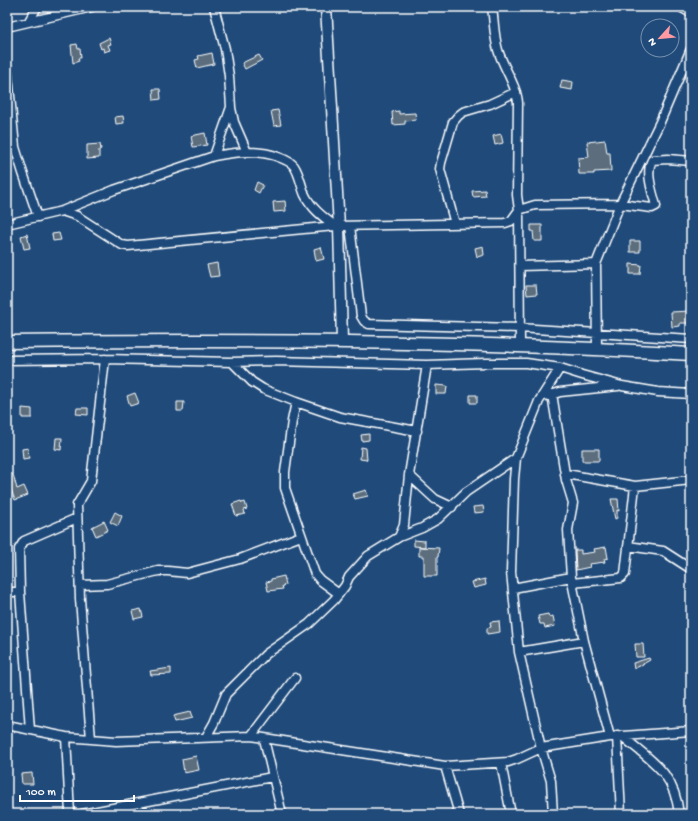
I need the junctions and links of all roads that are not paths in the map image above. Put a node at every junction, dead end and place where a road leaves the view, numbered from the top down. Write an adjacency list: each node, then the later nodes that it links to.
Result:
1 (36, 7): 8 (street)
2 (92, 7): 8 (street)
3 (214, 7): 13 (street)
4 (326, 7): 23 (street)
5 (492, 7): 12 (street)
6 (680, 7): 7 (street)
7 (691, 13)
8 (29, 21): 9 (street)
9 (7, 27)
10 (691, 49): 17 (street)
11 (7, 65): 20 (street)
12 (516, 92): 18 (street); 22 (street)
13 (231, 107): 14 (street); 15 (street)
14 (247, 152): 15 (street); 23 (street)
15 (214, 156): 19 (street)
16 (691, 161): 17 (street)
17 (620, 204): 18 (street); 25 (street)
18 (519, 210): 22 (street); 26 (street)
19 (62, 211): 20 (street); 23 (street)
20 (38, 217): 21 (street)
21 (7, 224)
22 (455, 224): 24 (street)
23 (337, 226): 24 (street); 30 (street)
24 (350, 226): 27 (street)
25 (596, 264): 26 (street); 28 (street)
26 (520, 266): 27 (street)
27 (519, 328): 28 (street); 32 (street)
28 (597, 334): 29 (street); 33 (street)
29 (691, 339)
30 (342, 341): 31 (main road); 32 (main road)
31 (7, 342)
32 (520, 345): 33 (main road)
33 (597, 348): 34 (main road)
34 (691, 354)
35 (105, 359): 36 (street); 37 (street); 52 (street)
36 (7, 360)
37 (232, 362): 38 (street); 44 (street)
38 (428, 364): 39 (street); 45 (street)
39 (560, 368): 40 (street); 43 (street)
40 (622, 386): 41 (street); 42 (street)
41 (552, 394): 43 (street); 47 (street)
42 (691, 394)
43 (539, 401): 46 (street)
44 (296, 402): 45 (street); 53 (street)
45 (417, 431): 48 (street)
46 (516, 458): 51 (street); 59 (street)
47 (566, 474): 50 (street); 57 (street)
48 (409, 475): 51 (street); 54 (street)
49 (691, 480): 50 (street)
50 (635, 486): 55 (street)
51 (452, 506): 54 (street)
52 (77, 518): 58 (street); 61 (street)
53 (301, 536): 58 (street); 62 (street)
54 (399, 537): 62 (street)
55 (628, 546): 56 (street); 57 (street)
56 (691, 569)
57 (572, 580): 59 (street); 63 (street)
58 (80, 585): 73 (street)
59 (513, 588): 64 (street)
60 (7, 592): 61 (street)
61 (20, 592): 67 (street)
62 (339, 594): 72 (street)
63 (584, 642): 64 (street); 70 (street)
64 (519, 652): 75 (street)
65 (295, 678): 69 (street)
66 (7, 725): 67 (street)
67 (30, 730): 71 (street)
68 (691, 731): 70 (street)
69 (251, 736): 72 (street); 74 (street)
70 (616, 736): 75 (street); 85 (street); 86 (street)
71 (66, 737): 73 (street); 79 (street)
72 (206, 737): 73 (street)
73 (91, 739)
74 (264, 739): 77 (street); 78 (street)
75 (541, 748): 76 (street); 84 (street)
76 (501, 763): 77 (street); 83 (street)
77 (445, 766): 82 (street)
78 (272, 777): 80 (street); 81 (street)
79 (70, 814)
80 (82, 814)
81 (282, 814)
82 (459, 814)
83 (512, 814)
84 (553, 814)
85 (621, 814)
86 (679, 814)

